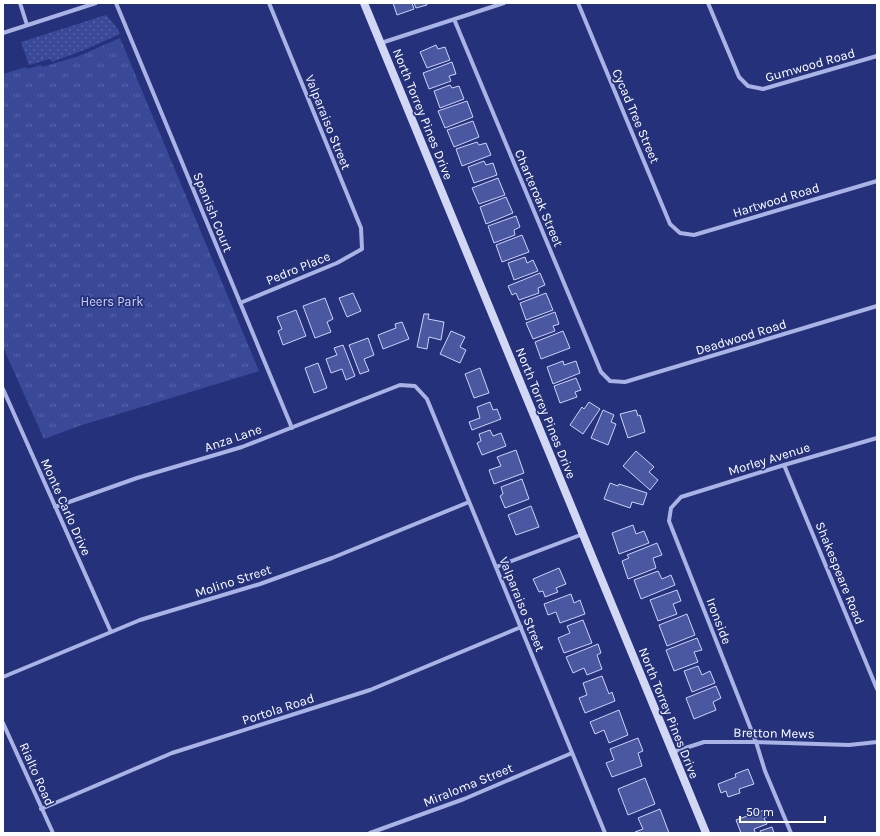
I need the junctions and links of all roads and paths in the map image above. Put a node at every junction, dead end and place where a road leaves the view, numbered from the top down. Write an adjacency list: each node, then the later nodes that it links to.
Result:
1 (20, 3): 10 (street)
2 (96, 3): 10 (street)
3 (116, 3): 17 (street, Spanish Court)
4 (269, 3): 16 (street, Valparaiso Street)
5 (364, 3): 12 (main road, North Torrey Pines Drive)
6 (504, 3): 9 (street)
7 (578, 3): 15 (street, Cycad Tree Street)
8 (708, 3): 13 (street, Gumwood Road)
9 (454, 19): 12 (street); 19 (street, Charteroak Street)
10 (27, 25): 11 (street)
11 (3, 33)
12 (381, 43): 28 (main road, North Torrey Pines Drive)
13 (877, 56)
14 (877, 181): 15 (street, Hartwood Road)
15 (680, 233)
16 (362, 249): 17 (street, Pedro Place)
17 (240, 303): 22 (street, Spanish Court)
18 (877, 306): 19 (street, Deadwood Road)
19 (610, 381)
20 (415, 386): 22 (street, Anza Lane); 25 (street, Valparaiso Street)
21 (3, 390): 26 (street, Monte Carlo Drive)
22 (292, 428): 26 (street, Anza Lane)
23 (877, 438): 24 (street, Morley Avenue)
24 (784, 465): 27 (street, Morley Avenue); 33 (street, Shakespeare Road)
25 (469, 502): 29 (street, Valparaiso Street); 31 (street, Molino Street)
26 (55, 507): 31 (street, Monte Carlo Drive)
27 (671, 508): 35 (street, Ironside)
28 (583, 534): 29 (street); 37 (main road, North Torrey Pines Drive)
29 (496, 567): 30 (street, Valparaiso Street)
30 (521, 627): 38 (street, Valparaiso Street); 39 (street, Portola Road)
31 (111, 632): 32 (street, Molino Street)
32 (3, 677)
33 (877, 689)
34 (3, 723): 39 (street, Rialto Road)
35 (756, 742): 36 (street, Bretton Mews); 37 (street, Bretton Mews); 44 (street, Ironside)
36 (877, 742)
37 (672, 752): 43 (main road, North Torrey Pines Drive)
38 (572, 753): 41 (street, Miraloma Street); 42 (street, Valparaiso Street)
39 (41, 809): 40 (street, Rialto Road)
40 (53, 833)
41 (370, 833)
42 (605, 833)
43 (706, 833)
44 (791, 833)

